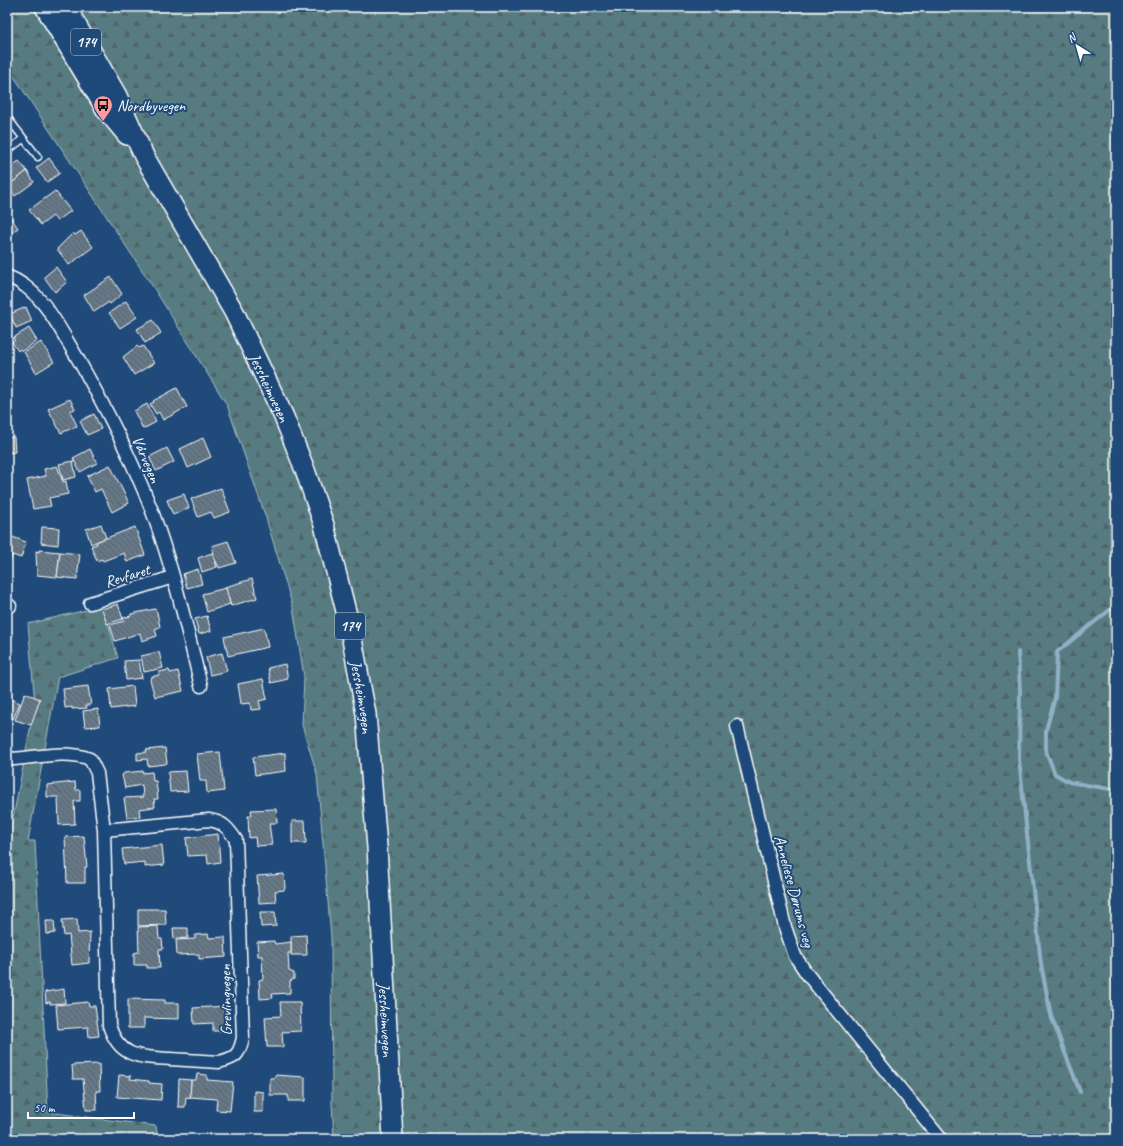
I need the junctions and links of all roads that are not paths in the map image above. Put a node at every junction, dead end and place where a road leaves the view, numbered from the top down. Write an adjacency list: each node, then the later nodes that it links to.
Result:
1 (45, 7): 6 (main road, Jessheimvegen / 174)
2 (66, 7): 6 (main road, Jessheimvegen / 174)
3 (7, 116): 4 (lane)
4 (24, 138): 5 (lane); 7 (lane)
5 (7, 151)
6 (144, 156): 16 (main road, Jessheimvegen / 174)
7 (38, 158)
8 (7, 276): 9 (street, Vårvegen)
9 (173, 577): 10 (street, Revfaret); 11 (street, Vårvegen)
10 (90, 603)
11 (201, 686)
12 (737, 726): 15 (street, Anneliese Dørums veg)
13 (7, 757): 14 (street, Grevlingvegen)
14 (104, 830): 14 (street, Grevlingvegen)
15 (940, 1138)
16 (393, 1139)

